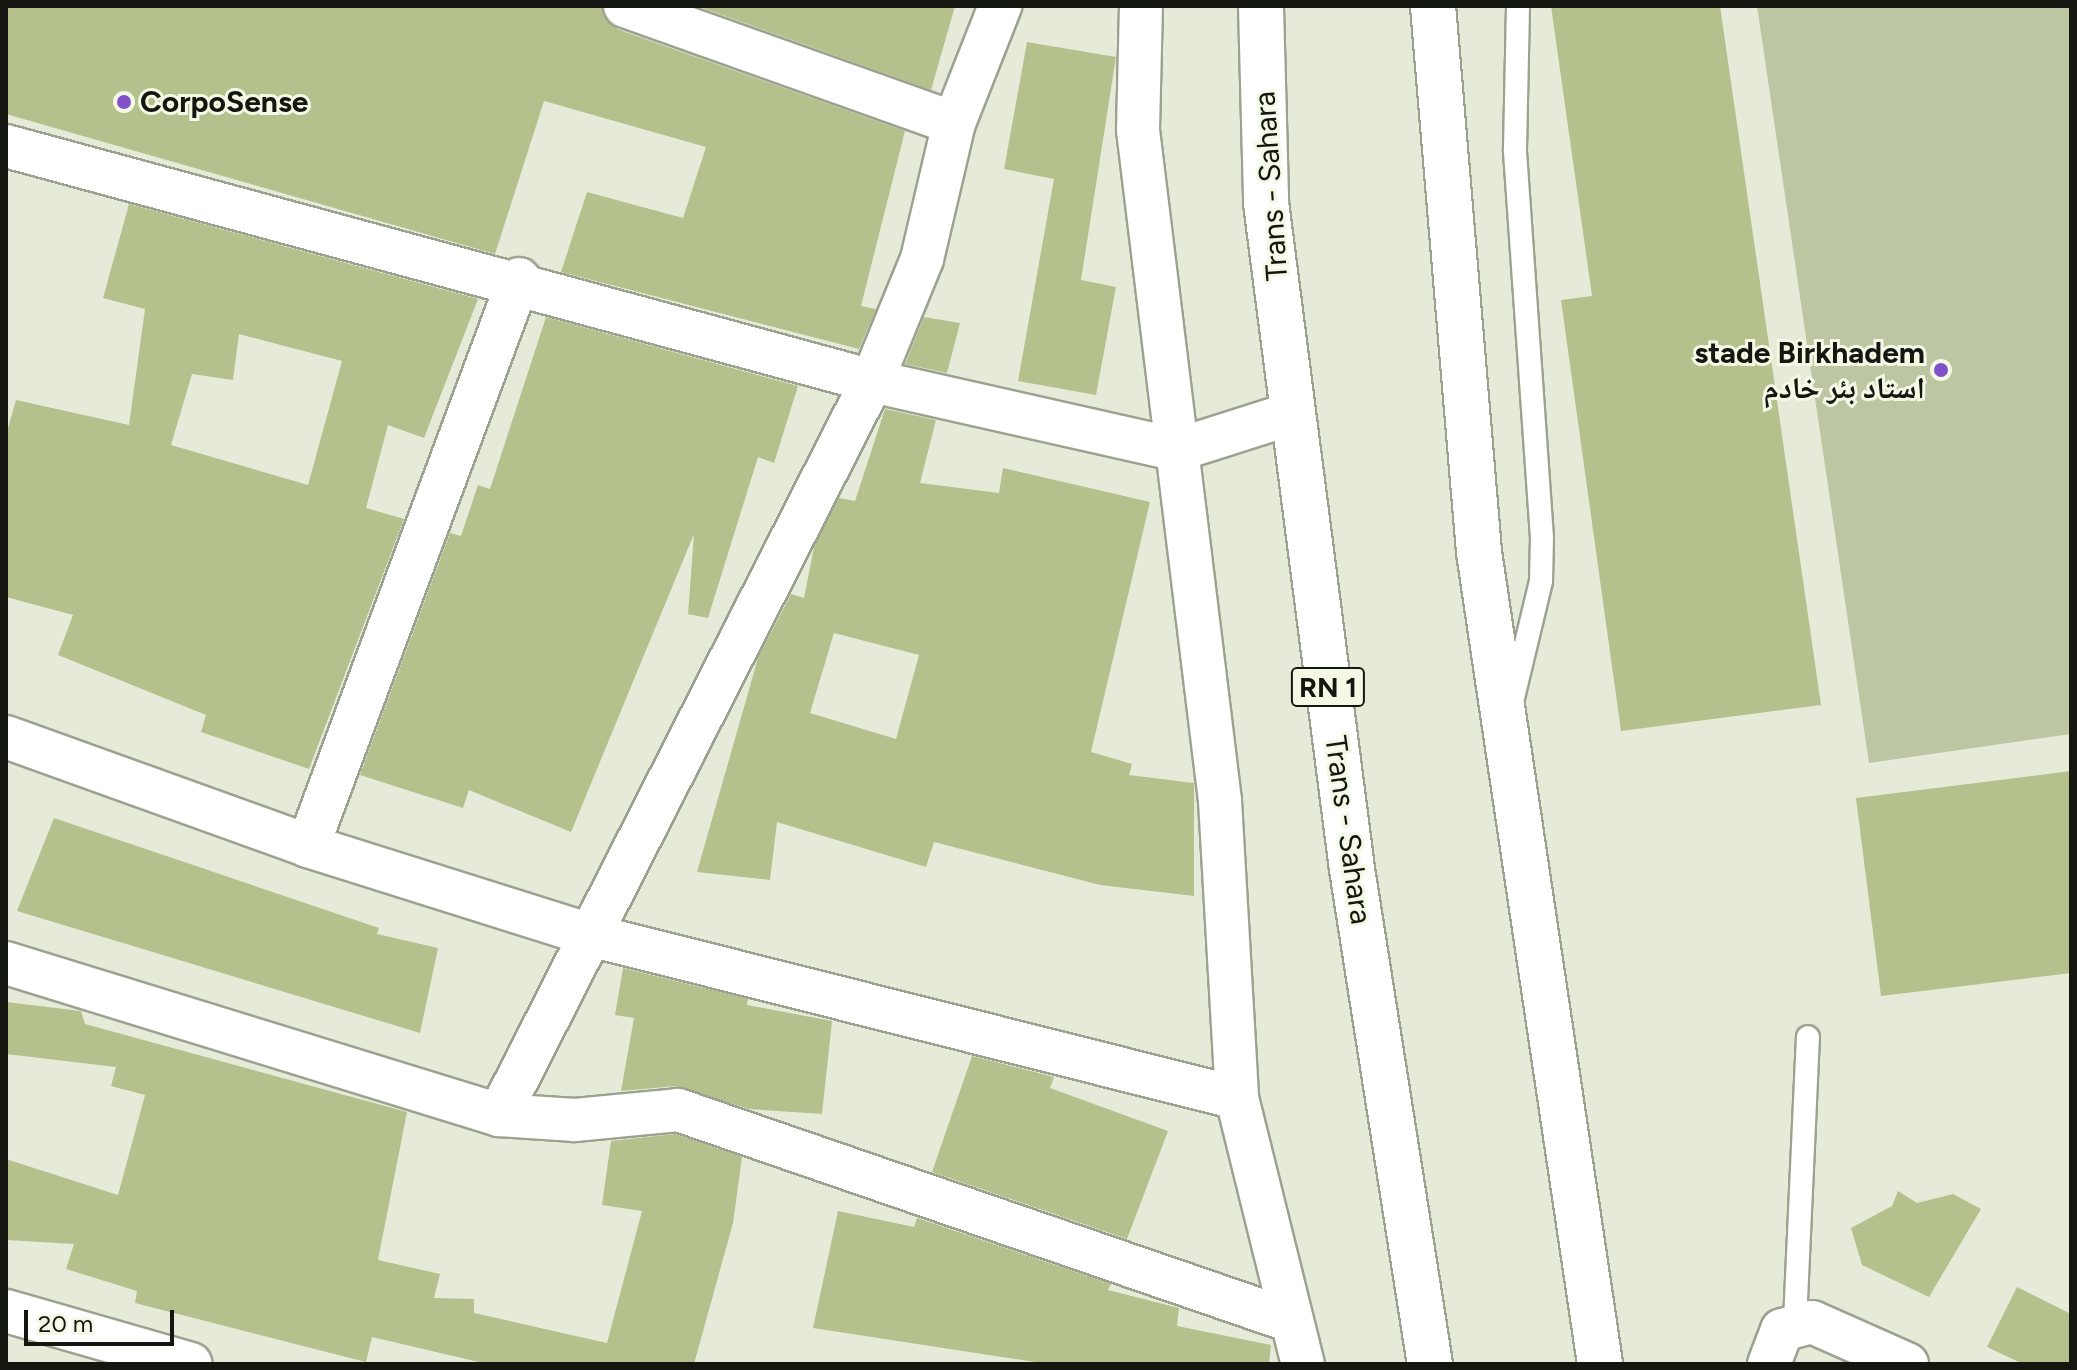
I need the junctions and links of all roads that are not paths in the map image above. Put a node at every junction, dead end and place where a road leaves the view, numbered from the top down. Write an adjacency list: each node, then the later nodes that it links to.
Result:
1 (625, 6): 9 (street)
2 (1000, 6): 9 (street)
3 (1141, 6): 14 (street)
4 (1261, 6): 13 (highway, Trans - Sahara / RN 1)
5 (1433, 6): 8 (highway)
6 (1453, 6): 8 (highway)
7 (1518, 6): 16 (lane)
8 (1444, 90): 16 (highway)
9 (954, 123): 12 (street)
10 (6, 146): 11 (street)
11 (519, 279): 12 (street); 17 (street)
12 (872, 381): 14 (street); 18 (street)
13 (1293, 413): 14 (street); 28 (highway, Trans - Sahara / RN 1)
14 (1177, 450): 21 (street)
15 (6, 737): 17 (street)
16 (1503, 738): 29 (highway)
17 (308, 846): 18 (street)
18 (590, 935): 21 (street); 22 (street)
19 (6, 963): 22 (street)
20 (1808, 1037): 25 (lane)
21 (1237, 1098): 24 (street)
22 (499, 1115): 24 (street)
23 (6, 1311): 26 (street)
24 (1291, 1321): 27 (street)
25 (1795, 1322): 30 (street); 31 (street)
26 (188, 1364)
27 (1303, 1364)
28 (1430, 1364)
29 (1600, 1364)
30 (1769, 1364)
31 (1907, 1364)

